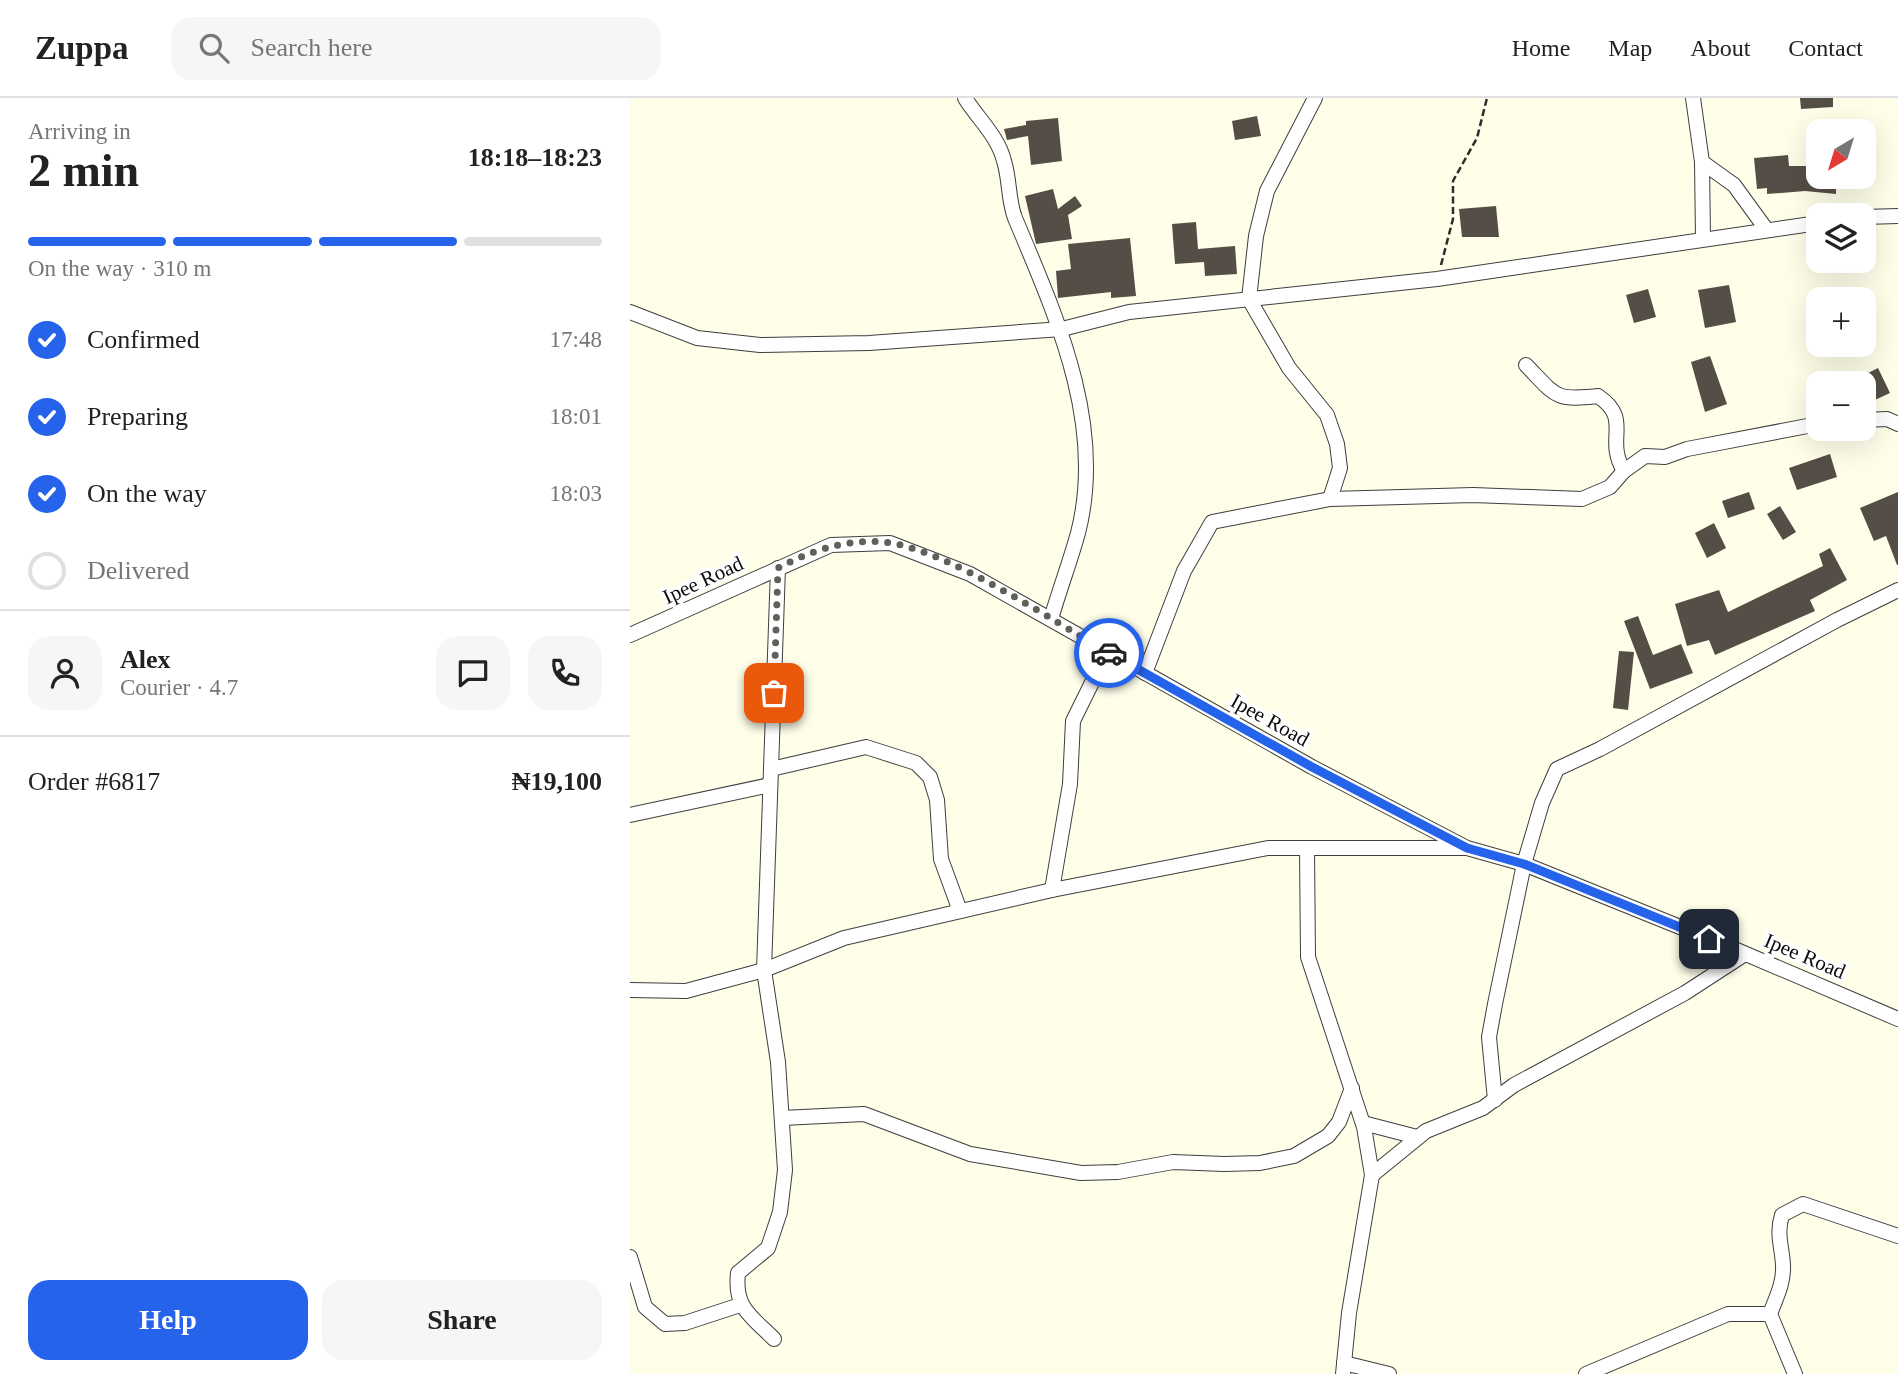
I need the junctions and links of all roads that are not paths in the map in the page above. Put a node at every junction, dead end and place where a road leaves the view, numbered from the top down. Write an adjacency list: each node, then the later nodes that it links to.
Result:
1 (965, 98): 12 (street)
2 (1315, 98): 10 (street)
3 (1693, 98): 4 (street)
4 (1702, 162): 8 (street); 9 (street)
5 (1898, 216): 6 (street)
6 (1876, 217)
7 (1806, 224): 8 (street)
8 (1766, 229): 9 (street)
9 (1703, 238): 10 (street)
10 (1249, 299): 12 (street); 18 (street)
11 (630, 312): 12 (street)
12 (1062, 329): 21 (street)
13 (1526, 365): 17 (street)
14 (1876, 419): 15 (street)
15 (1898, 424)
16 (1806, 427): 17 (street)
17 (1624, 471): 18 (street)
18 (1330, 499): 24 (street)
19 (778, 568): 21 (street, Ipee Road); 22 (street, Ipee Road); 25 (street)
20 (1898, 590): 30 (street)
21 (1051, 620): 23 (street, Ipee Road)
22 (630, 635)
23 (1107, 652): 24 (street, Ipee Road); 31 (street)
24 (1145, 673): 28 (street, Ipee Road)
25 (771, 768): 26 (street); 32 (street)
26 (770, 785): 27 (street); 34 (street)
27 (630, 815)
28 (1467, 848): 29 (street); 30 (street, Ipee Road)
29 (1307, 849): 31 (street); 37 (street)
30 (1524, 864): 33 (street, Ipee Road); 38 (street)
31 (1052, 890): 32 (street)
32 (960, 911): 34 (street)
33 (1745, 954): 36 (street, Ipee Road); 38 (street)
34 (764, 970): 35 (street); 39 (street)
35 (630, 990)
36 (1898, 1020)
37 (1352, 1088): 39 (street); 40 (street)
38 (1495, 1100): 41 (street)
39 (782, 1118): 45 (street)
40 (1363, 1123): 41 (street); 42 (street)
41 (1417, 1137): 42 (street)
42 (1372, 1175): 48 (street)
43 (1898, 1236): 46 (street)
44 (630, 1257): 45 (street)
45 (740, 1305): 47 (street)
46 (1770, 1314): 50 (street); 51 (street)
47 (774, 1339)
48 (1344, 1368): 49 (street)
49 (1389, 1374)
50 (1586, 1374)
51 (1796, 1374)

